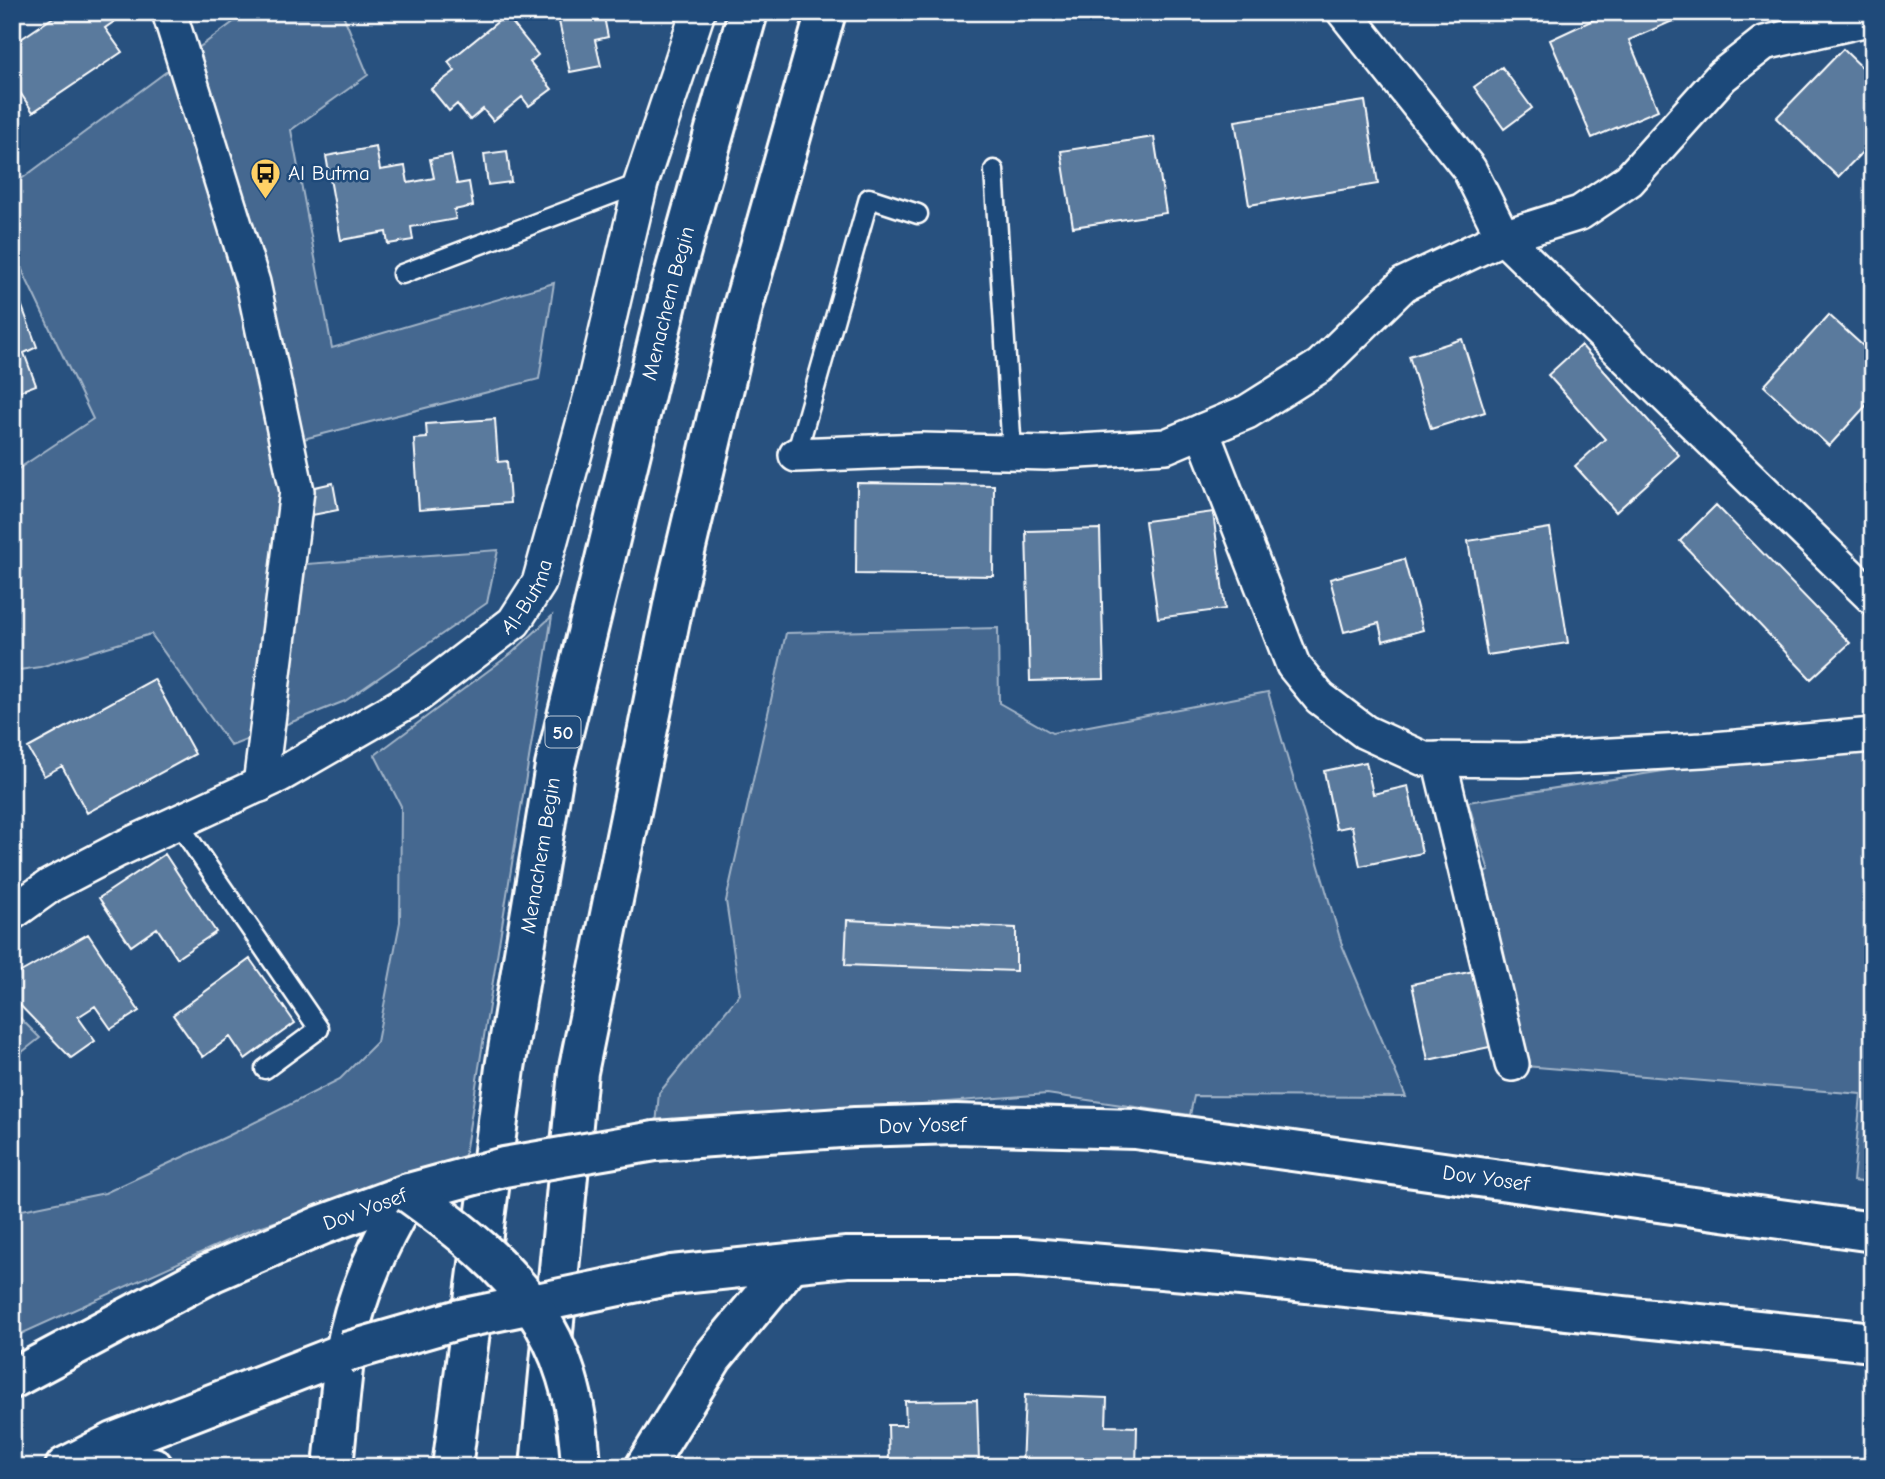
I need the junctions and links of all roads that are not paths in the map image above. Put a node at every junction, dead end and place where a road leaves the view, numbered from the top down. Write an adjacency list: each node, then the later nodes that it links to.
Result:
1 (169, 12): 18 (street)
2 (698, 12): 8 (street, Al-Butma)
3 (748, 12): 34 (main road, Menachem Begin / 50)
4 (826, 12): 35 (main road)
5 (1345, 12): 10 (street)
6 (1873, 18): 10 (street)
7 (993, 170): 13 (lane)
8 (641, 183): 11 (lane); 18 (street, Al-Butma)
9 (918, 214): 14 (lane)
10 (1503, 237): 12 (street); 15 (street)
11 (402, 274)
12 (1202, 431): 13 (street); 17 (street)
13 (1012, 452): 14 (street)
14 (796, 455)
15 (1873, 598)
16 (1873, 735): 17 (street)
17 (1439, 759): 21 (street)
18 (260, 785): 19 (street, Al-Butma)
19 (178, 823): 20 (street, Al-Butma); 22 (lane)
20 (12, 913)
21 (1512, 1064)
22 (265, 1069)
23 (409, 1193): 24 (main road, Dov Yosef, bridge); 26 (main road, bridge); 28 (main road); 29 (main road, Dov Yosef)
24 (1873, 1232)
25 (791, 1263): 26 (main road, bridge); 27 (main road); 37 (main road)
26 (532, 1303): 28 (main road, bridge); 36 (main road, bridge)
27 (1873, 1342)
28 (330, 1358): 30 (main road); 31 (main road)
29 (12, 1379)
30 (335, 1456)
31 (65, 1467)
32 (137, 1467): 33 (main road)
33 (153, 1467)
34 (452, 1467)
35 (540, 1467)
36 (580, 1467)
37 (645, 1467)

